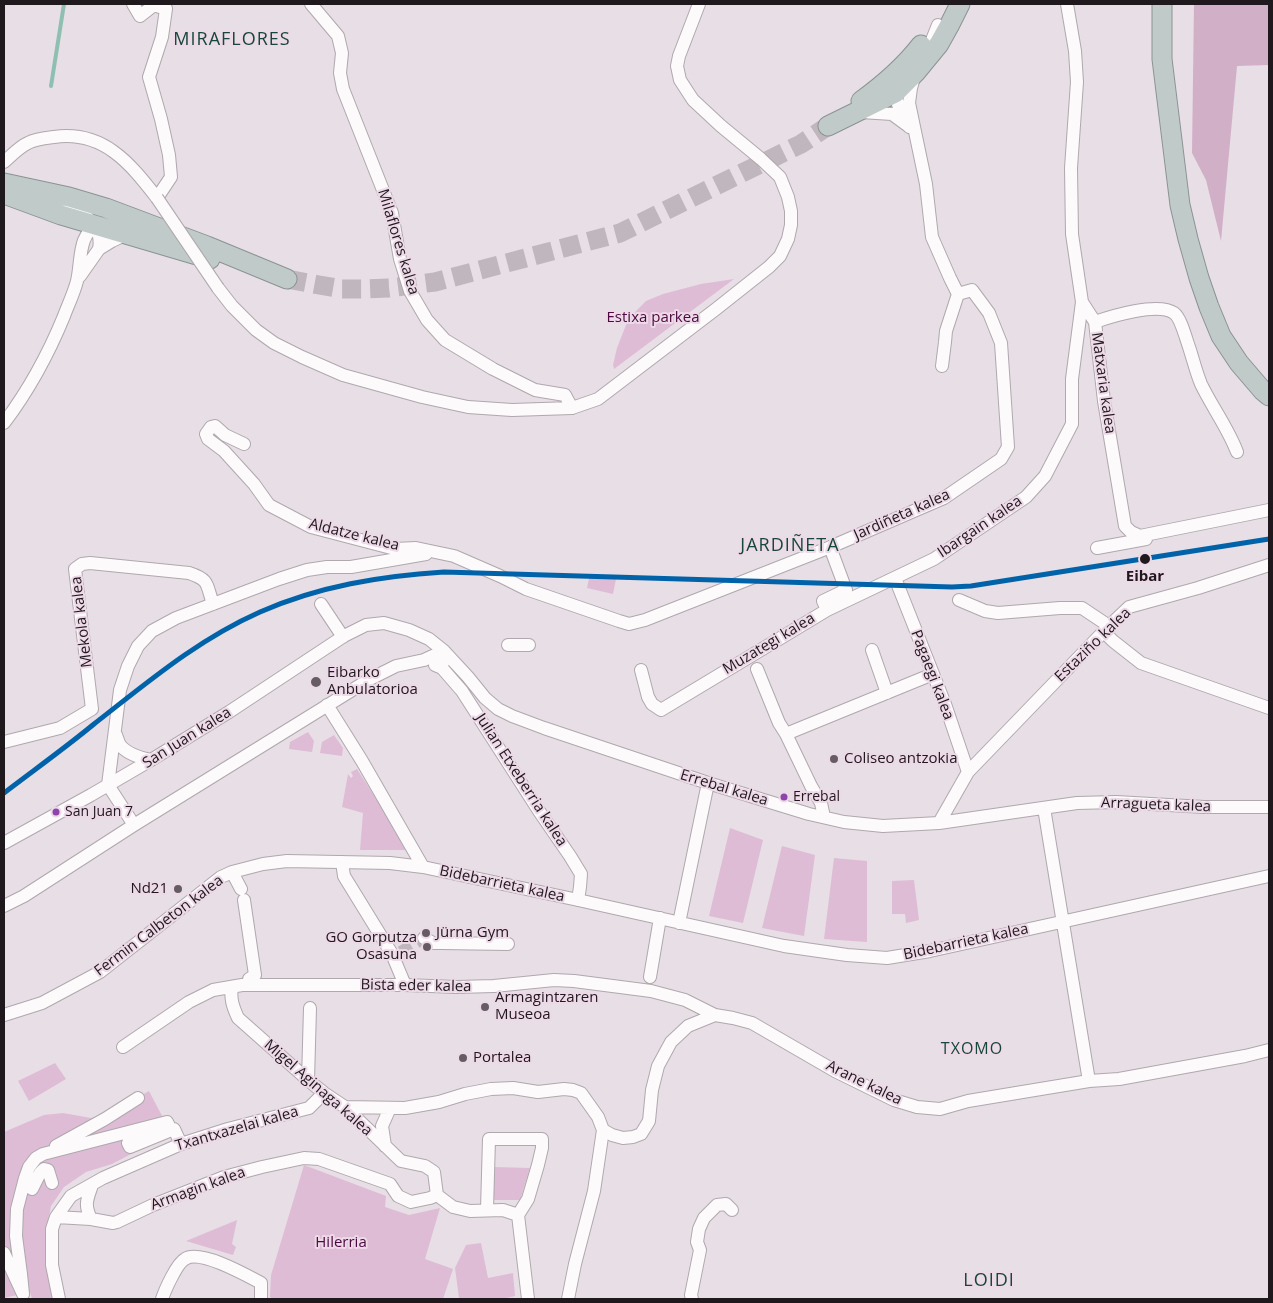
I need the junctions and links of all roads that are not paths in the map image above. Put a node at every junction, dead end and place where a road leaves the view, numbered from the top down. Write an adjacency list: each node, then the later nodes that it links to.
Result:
1 (132, 4): 17 (street)
2 (311, 4): 30 (street, Milaflores kalea)
3 (699, 4): 30 (street)
4 (952, 4): 8 (highway)
5 (960, 4): 9 (highway)
6 (1067, 4): 26 (street, Matxaria kalea)
7 (1162, 4): 29 (highway)
8 (938, 24): 10 (street); 11 (highway)
9 (916, 72): 10 (highway); 12 (street)
10 (895, 93): 11 (highway); 12 (street)
11 (856, 112): 12 (street)
12 (912, 130): 25 (street)
13 (4, 162): 17 (street)
14 (4, 183): 16 (highway)
15 (4, 194): 18 (highway)
16 (56, 194): 19 (street); 20 (highway)
17 (157, 198): 30 (street, bridge)
18 (61, 215): 19 (highway); 22 (street)
19 (96, 226): 20 (street); 21 (highway); 22 (street); 23 (street)
20 (172, 232): 21 (highway)
21 (125, 235): 23 (street)
22 (82, 244): 24 (street)
23 (99, 250): 24 (street)
24 (77, 281): 31 (street)
25 (958, 294): 28 (street); 36 (street, Jardiñeta kalea)
26 (1082, 302): 27 (street, Matxaria kalea); 40 (street, Ibargain kalea)
27 (1095, 322): 33 (street); 34 (street, Matxaria kalea)
28 (942, 366)
29 (1269, 396)
30 (572, 408)
31 (4, 423)
32 (244, 444): 38 (street, Aldatze kalea)
33 (1237, 452)
34 (1269, 510)
35 (1269, 516): 37 (street)
36 (830, 547): 44 (street, Muzategi kalea); 45 (street, Jardiñeta kalea)
37 (1097, 548)
38 (436, 552): 42 (street, Aldatze kalea); 45 (street, Aldatze kalea)
39 (1269, 565): 47 (street, Estaziño kalea)
40 (895, 578): 44 (street, Ibargain kalea); 57 (street, Pagaegi kalea)
41 (959, 600): 47 (street)
42 (212, 604): 62 (street, Aldatze kalea); 64 (street, Mekola kalea)
43 (321, 604): 48 (street)
44 (827, 610): 56 (street, Muzategi kalea)
45 (597, 614)
46 (366, 625): 48 (street, San Juan kalea); 52 (street, Julian Etxeberria kalea)
47 (1106, 629): 60 (street); 66 (street, Estaziño kalea)
48 (343, 637): 65 (street, San Juan kalea)
49 (528, 644): 50 (street)
50 (508, 645)
51 (872, 650): 58 (street)
52 (444, 651): 53 (street); 54 (street); 61 (street, Julian Etxeberria kalea)
53 (424, 660): 54 (street, Julian Etxeberria kalea); 59 (street)
54 (442, 668): 79 (street, Julian Etxeberria kalea)
55 (757, 669): 63 (street)
56 (640, 670)
57 (933, 674): 58 (street); 66 (street, Pagaegi kalea)
58 (887, 692): 63 (street)
59 (328, 705): 73 (street); 76 (street)
60 (1269, 708)
61 (544, 728): 67 (street, Errebal kalea)
62 (115, 733): 65 (street); 68 (street, Aldatze kalea)
63 (786, 734): 71 (street)
64 (4, 742)
65 (151, 760): 68 (street, San Juan kalea)
66 (971, 768): 72 (street, Estaziño kalea)
67 (708, 783): 71 (street, Errebal kalea); 83 (street)
68 (108, 786): 73 (street); 74 (street, San Juan kalea)
69 (1269, 807): 70 (street, Arragueta kalea)
70 (1044, 808): 72 (street, Arragueta kalea); 82 (street)
71 (824, 817): 72 (street, Errebal kalea)
72 (940, 823)
73 (134, 825): 80 (street)
74 (4, 843)
75 (342, 862): 76 (street, Bidebarrieta kalea); 77 (street, Bidebarrieta kalea); 88 (street)
76 (423, 867): 79 (street, Bidebarrieta kalea)
77 (232, 872): 87 (street); 91 (street, Fermin Calbeton kalea)
78 (1269, 876): 82 (street, Bidebarrieta kalea)
79 (578, 900): 81 (street, Bidebarrieta kalea)
80 (4, 906)
81 (660, 918): 83 (street, Bidebarrieta kalea); 86 (street)
82 (1063, 921): 83 (street, Bidebarrieta kalea); 96 (street)
83 (679, 923)
84 (424, 938): 85 (street)
85 (508, 944)
86 (650, 977)
87 (249, 984): 88 (street, Bista eder kalea); 89 (street, Bista eder kalea)
88 (405, 985): 92 (street, Bista eder kalea)
89 (232, 987): 93 (street, Bista eder kalea); 95 (street, Migel Aginaga kalea)
90 (310, 1008): 95 (street)
91 (4, 1015)
92 (715, 1015): 96 (street, Arane kalea); 101 (street)
93 (123, 1047)
94 (1269, 1050): 96 (street, Arane kalea)
95 (308, 1080): 97 (street, Migel Aginaga kalea)
96 (1089, 1081)
97 (324, 1093): 99 (street, Migel Aginaga kalea); 102 (street, Txantxazelai kalea)
98 (138, 1098): 104 (street)
99 (345, 1107): 100 (street); 103 (street, Migel Aginaga kalea)
100 (390, 1108): 101 (street); 103 (street)
101 (603, 1130): 120 (street)
102 (181, 1144): 104 (street); 106 (street, Txantxazelai kalea)
103 (385, 1146): 108 (street, Migel Aginaga kalea)
104 (43, 1154): 115 (street)
105 (52, 1183): 107 (street)
106 (92, 1185): 112 (street, Txantxazelai kalea); 113 (street)
107 (32, 1189)
108 (437, 1195): 109 (street); 113 (street, Armagin kalea)
109 (487, 1209): 111 (street); 111 (street)
110 (732, 1210): 121 (street)
111 (518, 1215): 119 (street)
112 (56, 1217): 113 (street); 116 (street, Txantxazelai kalea)
113 (95, 1220)
114 (4, 1253): 115 (street)
115 (18, 1297)
116 (59, 1299)
117 (162, 1299): 118 (street)
118 (261, 1299)
119 (528, 1299)
120 (568, 1299)
121 (692, 1299)

